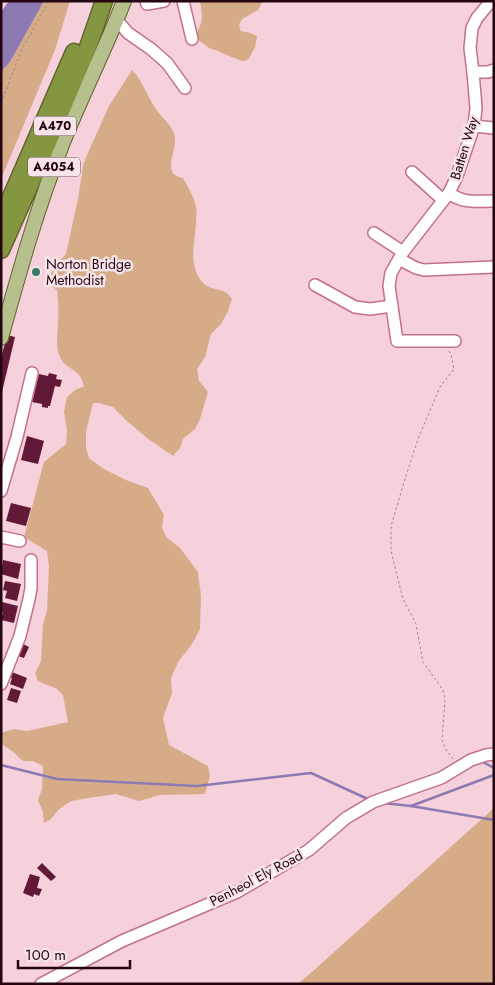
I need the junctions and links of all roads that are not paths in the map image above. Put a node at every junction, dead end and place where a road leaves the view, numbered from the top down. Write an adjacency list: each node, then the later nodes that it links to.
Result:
1 (94, 1): 18 (highway, A470)
2 (104, 1): 20 (highway, A470)
3 (124, 1): 8 (main road, A4054)
4 (146, 1): 5 (street)
5 (164, 1)
6 (183, 1): 9 (street)
7 (491, 1): 11 (street, Batten Way)
8 (116, 20): 12 (street); 25 (main road, A4054)
9 (192, 38)
10 (494, 70): 11 (street)
11 (474, 72): 13 (street, Batten Way)
12 (185, 88)
13 (474, 126): 14 (street); 16 (street, Batten Way)
14 (494, 128)
15 (412, 172): 16 (street)
16 (446, 196): 17 (street); 21 (street, Batten Way)
17 (494, 201)
18 (1, 220)
19 (374, 233): 21 (street)
20 (1, 250)
21 (401, 256): 22 (street); 24 (street, Batten Way)
22 (494, 267)
23 (317, 291): 24 (street)
24 (392, 306): 26 (street, Batten Way)
25 (1, 338)
26 (455, 341)
27 (32, 373): 28 (street)
28 (1, 491)
29 (1, 536): 30 (street)
30 (20, 541)
31 (31, 560): 32 (street)
32 (1, 684)
33 (494, 754): 34 (street, Penheol Ely Road)
34 (40, 984)

